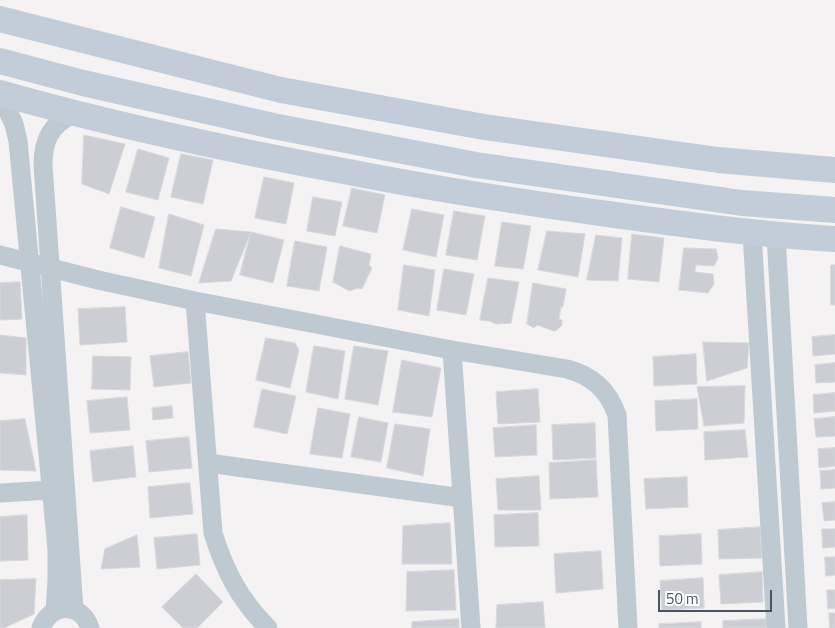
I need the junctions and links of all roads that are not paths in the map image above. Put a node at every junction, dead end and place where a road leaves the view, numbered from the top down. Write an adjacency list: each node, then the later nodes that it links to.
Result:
1 (0, 19): 5 (main road)
2 (0, 61): 7 (main road)
3 (0, 94): 4 (main road); 14 (street)
4 (74, 113): 11 (main road); 15 (street)
5 (484, 127): 6 (main road); 7 (main road)
6 (549, 136): 8 (main road); 9 (main road)
7 (476, 165): 9 (main road)
8 (835, 170)
9 (545, 176): 10 (main road)
10 (835, 210)
11 (764, 234): 12 (main road); 29 (street); 30 (street)
12 (835, 240)
13 (0, 255): 14 (street)
14 (29, 263): 15 (street); 19 (street)
15 (50, 268): 16 (street); 22 (street)
16 (195, 301): 17 (street); 18 (street)
17 (452, 350): 21 (street); 28 (street)
18 (208, 463): 21 (street); 26 (street)
19 (51, 490): 20 (street); 23 (street)
20 (0, 493)
21 (462, 498): 27 (street)
22 (74, 610): 23 (street); 25 (street)
23 (55, 611): 24 (street)
24 (41, 628)
25 (90, 628)
26 (268, 628)
27 (471, 628)
28 (628, 628)
29 (776, 628)
30 (798, 628)

